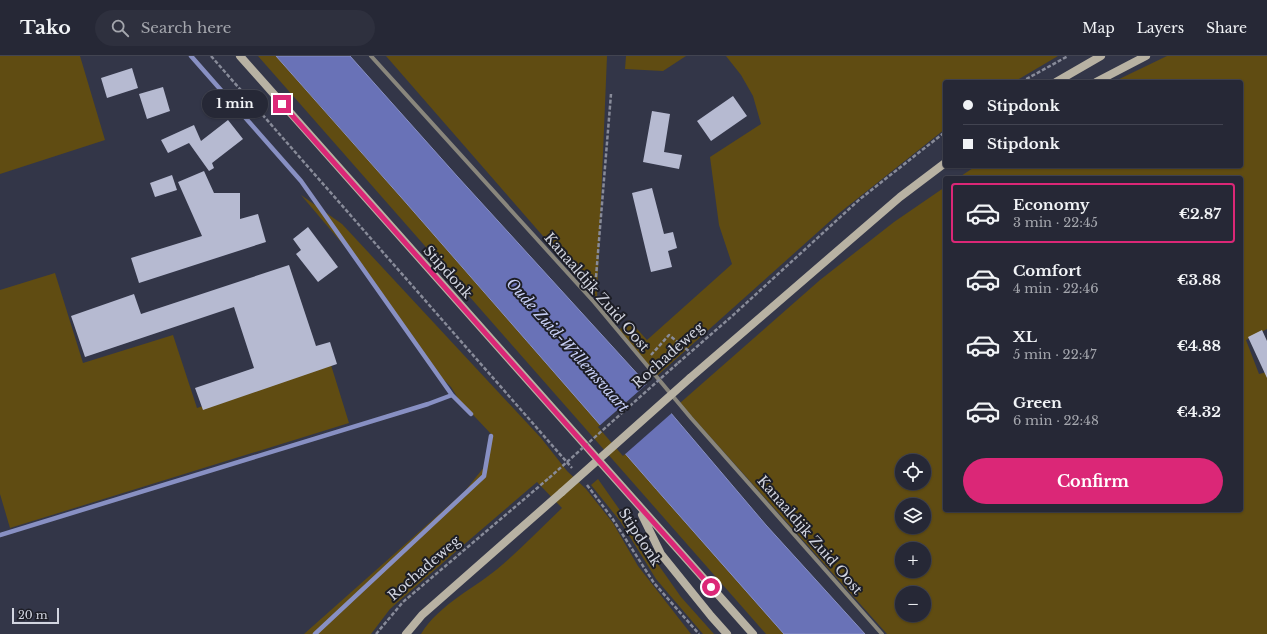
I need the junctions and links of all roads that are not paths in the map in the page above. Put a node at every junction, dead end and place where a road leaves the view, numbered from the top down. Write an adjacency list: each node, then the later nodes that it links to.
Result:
1 (240, 56): 8 (main road, Stipdonk)
2 (371, 56): 12 (street, Kanaaldijk Zuid Oost)
3 (1101, 56): 5 (main road)
4 (1146, 56): 6 (main road)
5 (1059, 80)
6 (1100, 80)
7 (943, 165): 9 (main road, bridge)
8 (638, 505): 10 (main road, Stipdonk); 11 (main road, Stipdonk)
9 (406, 634)
10 (727, 634)
11 (753, 634)
12 (882, 634)

